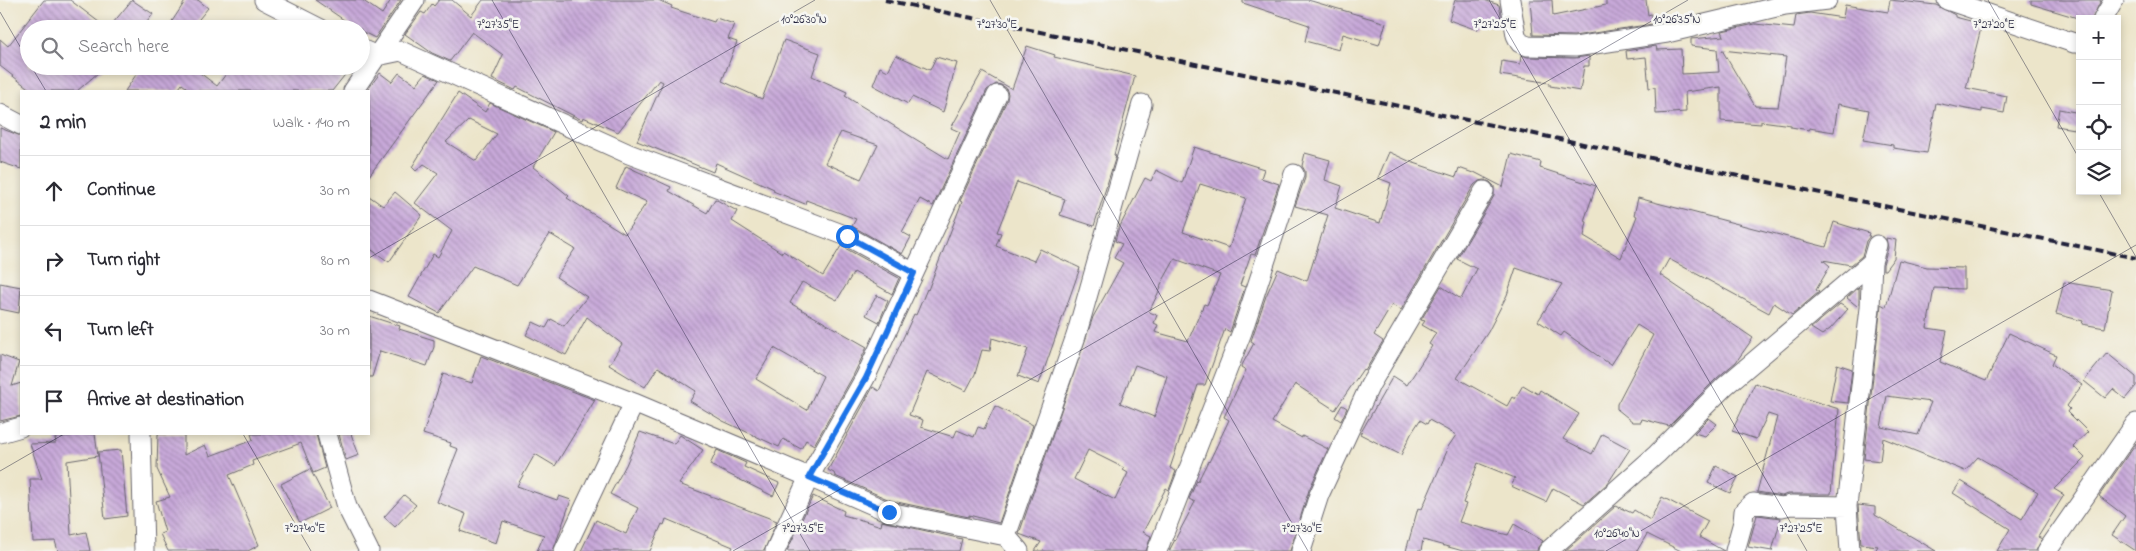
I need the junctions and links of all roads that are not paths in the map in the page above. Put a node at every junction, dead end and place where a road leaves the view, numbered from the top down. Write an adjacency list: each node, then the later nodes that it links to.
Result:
1 (264, 0): 9 (street)
2 (415, 0): 11 (street)
3 (1510, 0): 7 (street)
4 (1826, 0): 7 (street)
5 (1947, 0): 10 (street)
6 (2114, 0): 8 (street)
7 (1784, 2)
8 (2106, 15)
9 (303, 20)
10 (2076, 43)
11 (370, 51)
12 (370, 52): 21 (street)
13 (360, 75): 14 (street)
14 (353, 90)
15 (997, 95): 21 (street)
16 (1142, 104): 31 (street)
17 (0, 114): 18 (street)
18 (20, 124)
19 (1294, 174): 37 (street)
20 (1484, 191): 38 (street)
21 (914, 273): 29 (street)
22 (370, 300): 23 (street)
23 (634, 403): 29 (street); 34 (street)
24 (2136, 423): 42 (street)
25 (20, 427): 26 (street)
26 (0, 434)
27 (141, 435): 32 (street)
28 (327, 435): 33 (street)
29 (809, 477): 31 (street); 35 (street)
30 (1847, 506): 39 (street); 40 (street); 41 (street)
31 (1006, 536): 36 (street)
32 (144, 551)
33 (369, 551)
34 (564, 551)
35 (775, 551)
36 (1020, 551)
37 (1157, 551)
38 (1301, 551)
39 (1548, 551)
40 (1735, 551)
41 (1850, 551)
42 (2047, 551)

